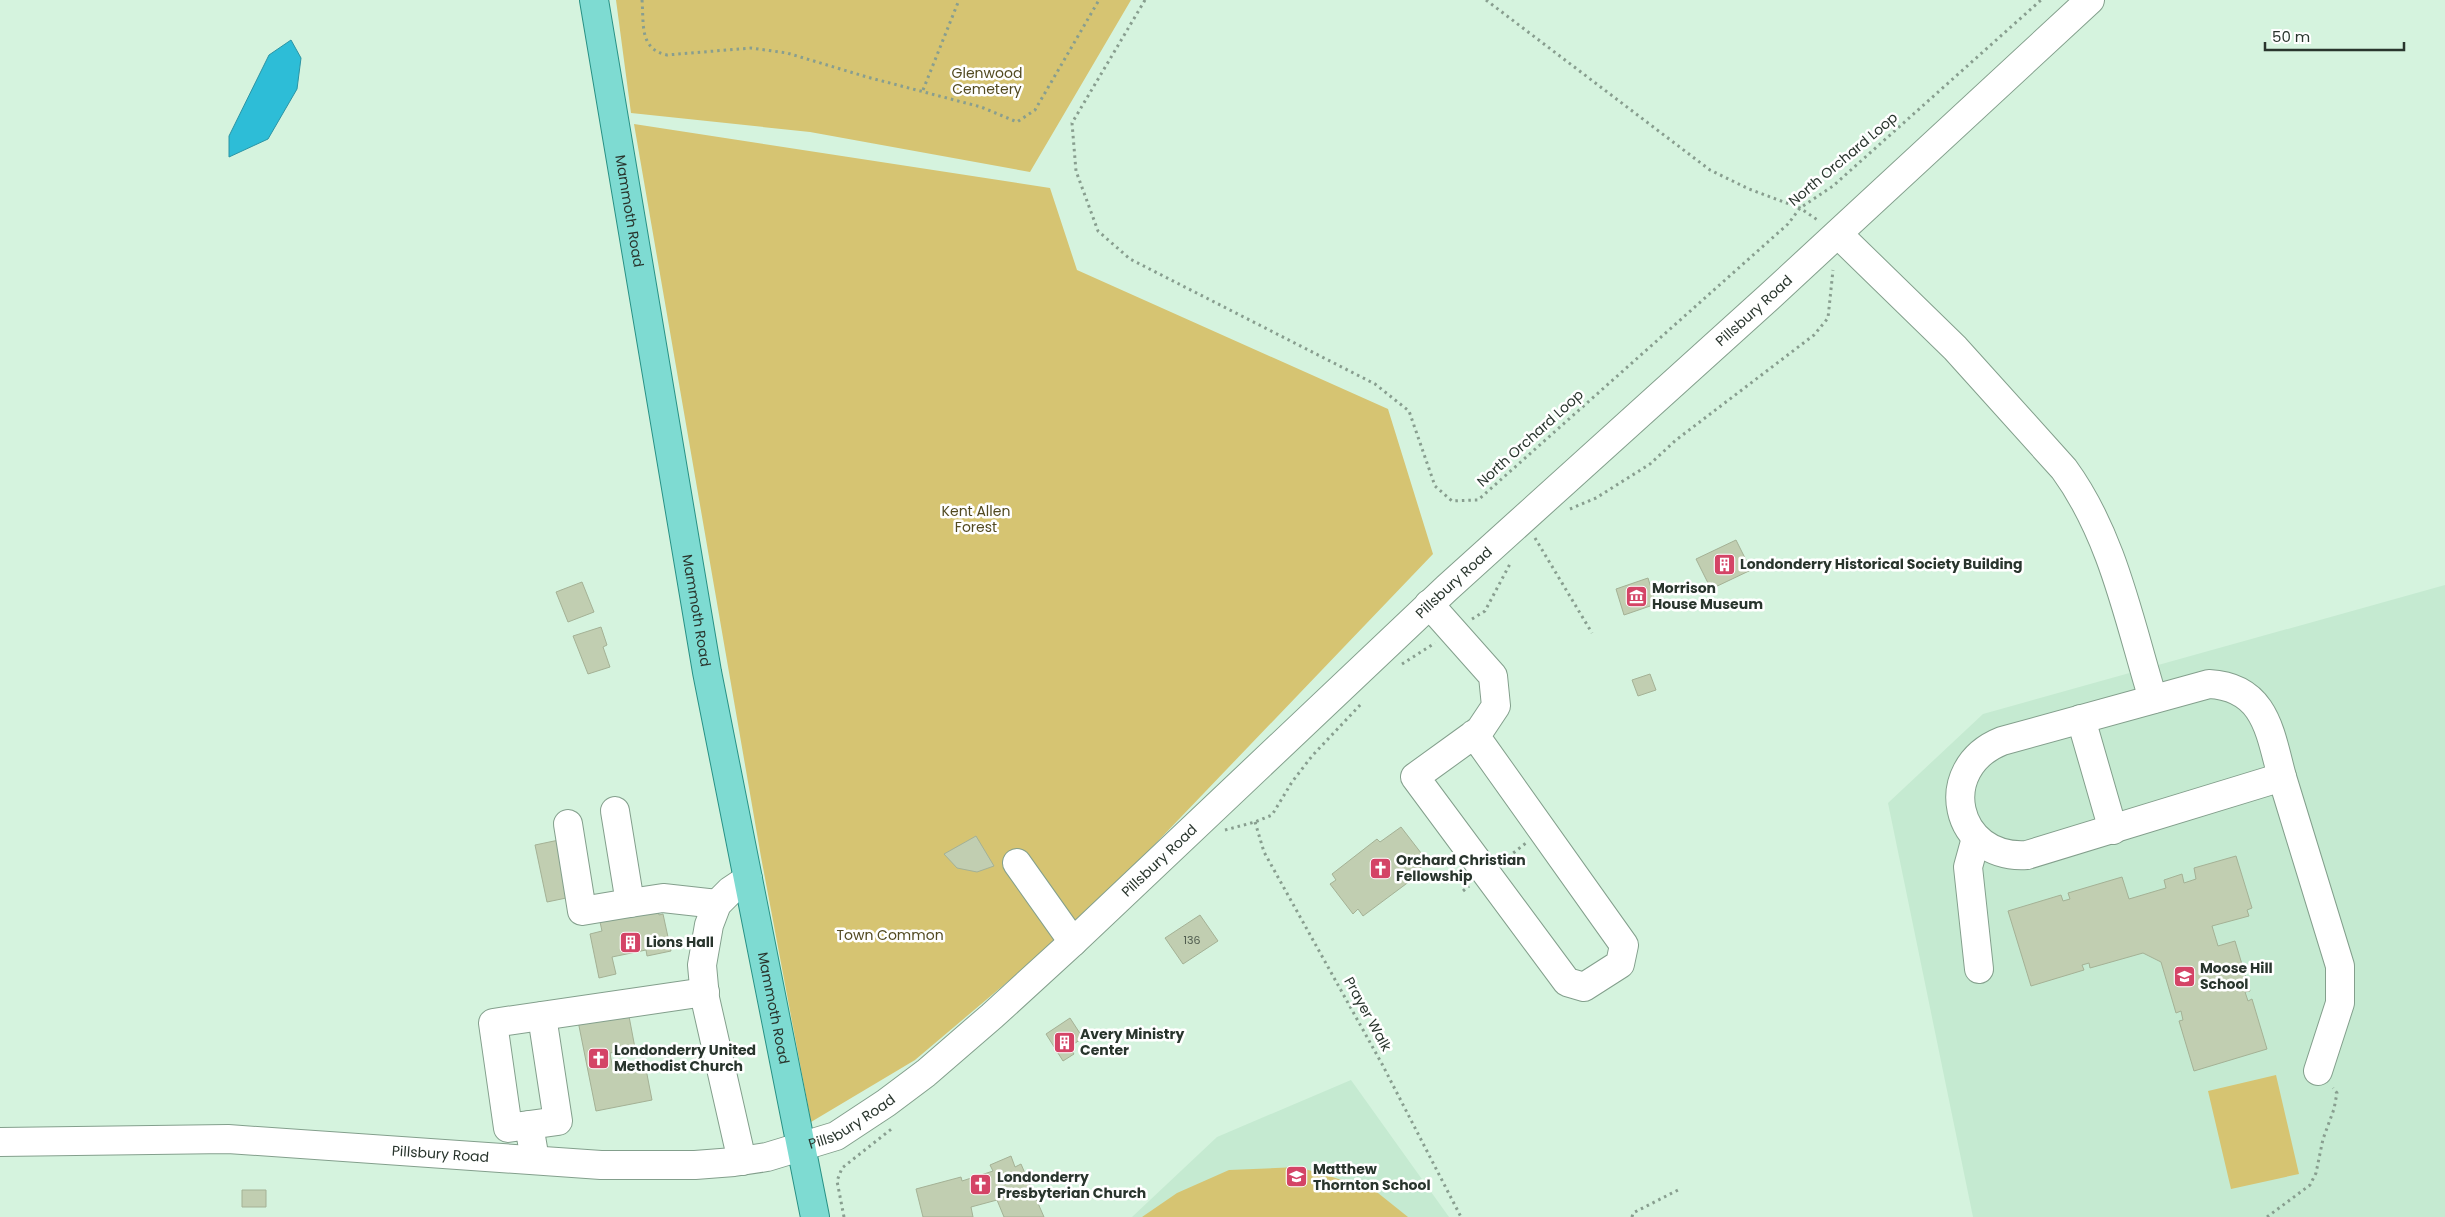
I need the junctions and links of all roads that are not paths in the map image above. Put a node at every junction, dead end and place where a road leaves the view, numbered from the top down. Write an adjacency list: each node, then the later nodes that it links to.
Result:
1 (594, 0): 14 (main road, Mammoth Road)
2 (2090, 0): 3 (street, Pillsbury Road)
3 (1838, 234): 4 (street, Pillsbury Road); 5 (street)
4 (1430, 604): 7 (street); 17 (street, Pillsbury Road)
5 (2153, 699): 6 (street); 8 (street)
6 (2080, 719): 11 (street); 12 (street)
7 (1474, 734): 7 (street)
8 (2282, 778): 11 (street); 21 (street)
9 (615, 810): 15 (street)
10 (568, 824): 15 (street)
11 (2113, 830): 12 (street)
12 (1976, 838): 18 (street)
13 (1017, 862): 17 (street)
14 (748, 879): 16 (street); 24 (main road, Mammoth Road)
15 (630, 904): 16 (street)
16 (717, 904): 19 (street)
17 (1073, 942): 24 (street, Pillsbury Road)
18 (1979, 969)
19 (705, 992): 20 (street); 26 (street)
20 (542, 1016): 22 (street); 22 (street)
21 (2318, 1070)
22 (529, 1125): 25 (street)
23 (0, 1142): 25 (street, Pillsbury Road)
24 (800, 1148): 26 (street, Pillsbury Road); 27 (main road, Mammoth Road)
25 (535, 1160): 26 (street, Pillsbury Road)
26 (742, 1161)
27 (815, 1217)

